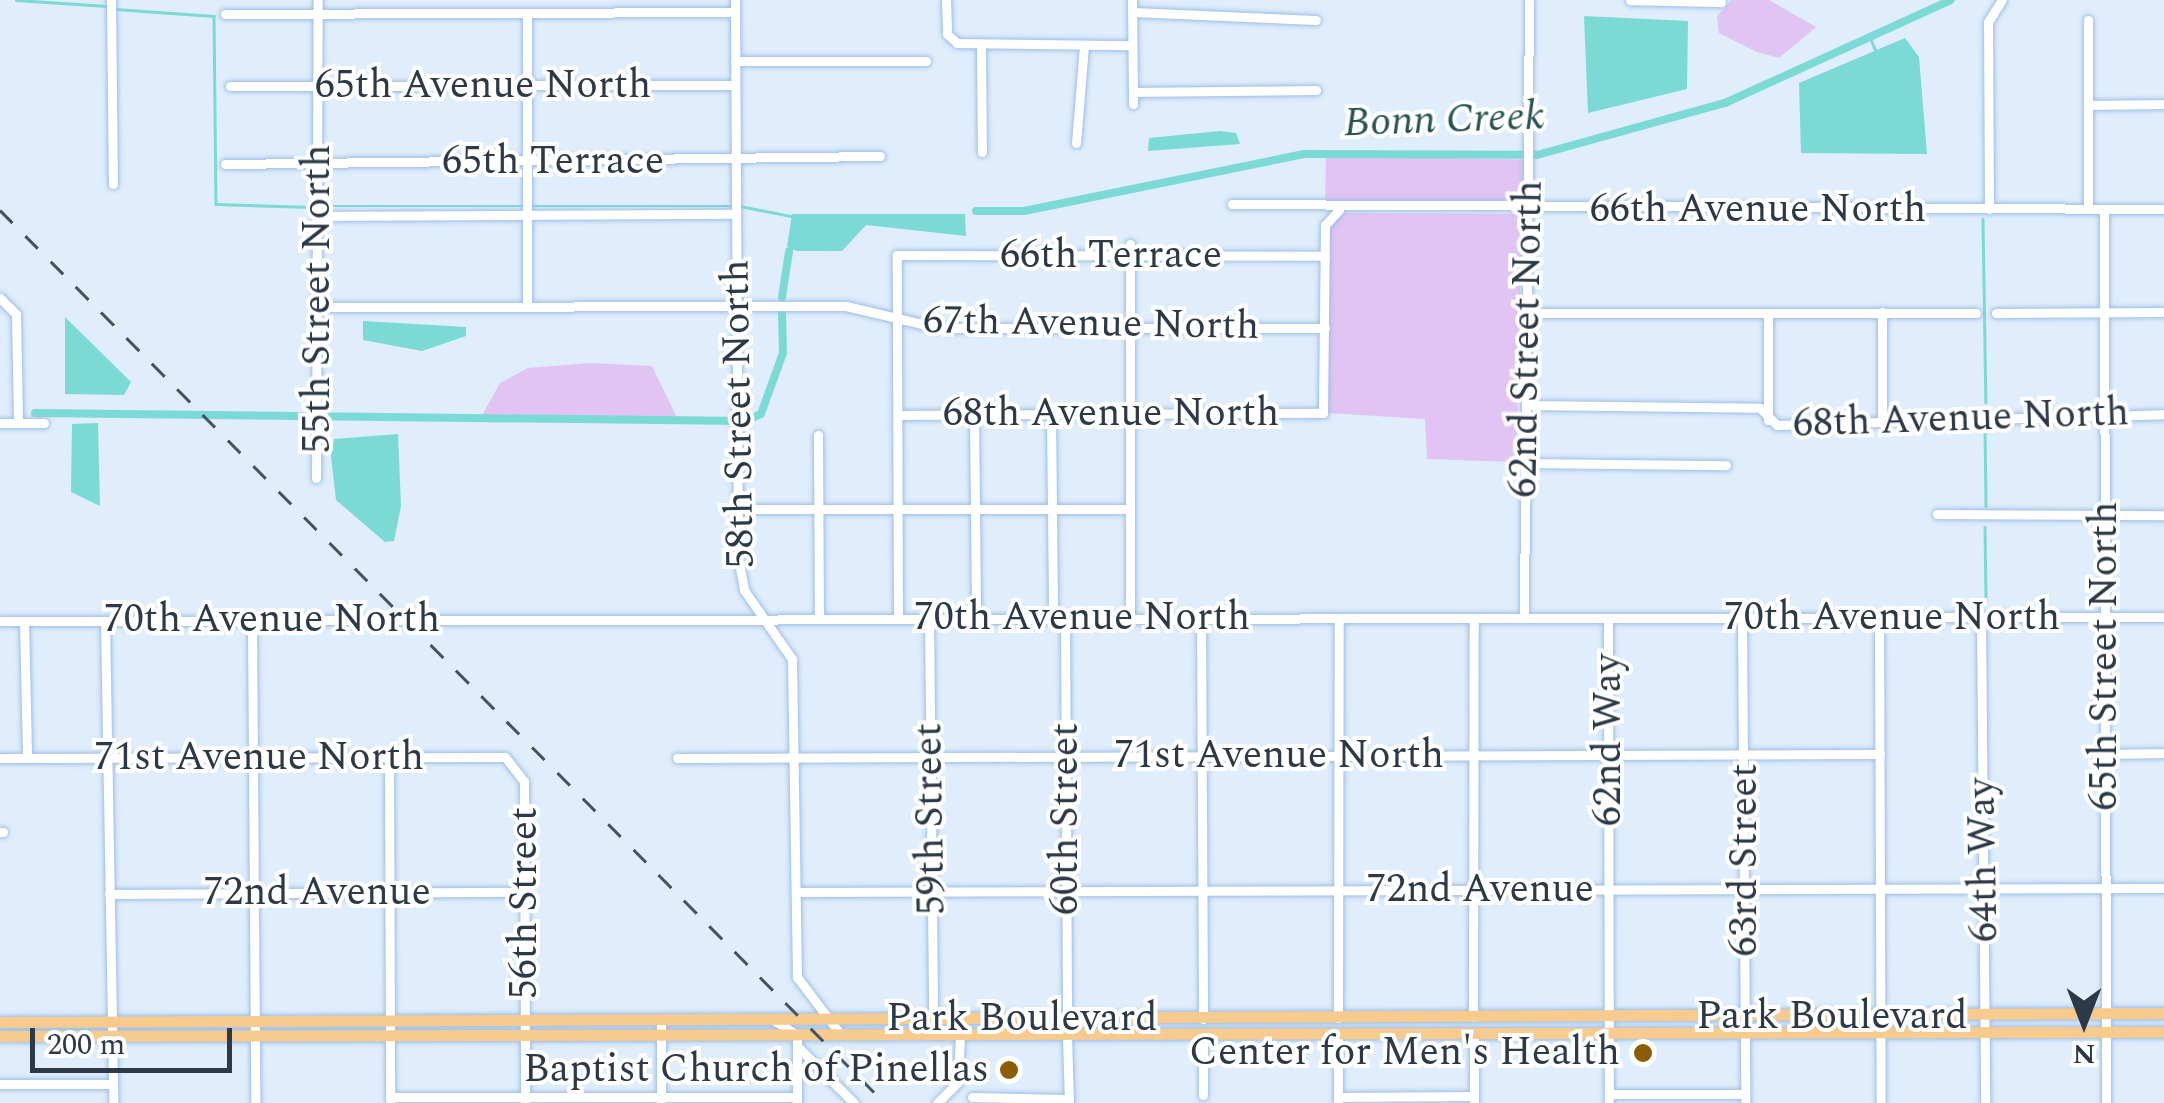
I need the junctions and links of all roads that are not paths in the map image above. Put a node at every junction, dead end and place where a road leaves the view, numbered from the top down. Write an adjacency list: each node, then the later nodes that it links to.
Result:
1 (111, 0): 36 (street)
2 (318, 0): 14 (street, 55th Street North)
3 (734, 0): 10 (street, 58th Street North)
4 (946, 0): 18 (street)
5 (1132, 0): 11 (street)
6 (1529, 0): 45 (street, 62nd Street North)
7 (1630, 0): 9 (street)
8 (2002, 0): 41 (street)
9 (1721, 2)
10 (735, 12): 12 (street); 20 (street, 58th Street North)
11 (1132, 12): 15 (street); 19 (street)
12 (527, 13): 14 (street); 23 (street)
13 (225, 14): 14 (street)
14 (318, 14): 25 (street, 55th Street North)
15 (1316, 20)
16 (2088, 20): 28 (street)
17 (1084, 45): 18 (street); 19 (street); 29 (street)
18 (981, 46): 30 (street)
19 (1132, 46): 26 (street)
20 (735, 62): 21 (street); 22 (street, 58th Street North)
21 (926, 62)
22 (735, 84): 23 (street, 65th Avenue North); 33 (street, 58th Street North)
23 (527, 85): 25 (street, 65th Avenue North); 32 (street)
24 (230, 86): 25 (street, 65th Avenue North)
25 (319, 86): 34 (street, 55th Street North)
26 (1316, 90)
27 (2164, 104): 28 (street)
28 (2088, 105): 42 (street)
29 (1076, 143)
30 (982, 152)
31 (880, 156): 33 (street, 65th Terrace)
32 (527, 162): 33 (street, 65th Terrace); 34 (street, 65th Terrace); 39 (street)
33 (735, 162): 38 (street, 58th Street North)
34 (318, 163): 35 (street, 65th Terrace); 46 (street, 55th Street North)
35 (225, 164)
36 (113, 184)
37 (1232, 204): 40 (street, 66th Avenue North)
38 (735, 208): 39 (street); 52 (street, 58th Street North)
39 (527, 209): 46 (street); 51 (street)
40 (1342, 209): 45 (street, 66th Avenue North); 49 (street)
41 (1989, 209): 42 (street, 66th Avenue North); 45 (street, 66th Avenue North)
42 (2088, 209): 43 (street, 66th Avenue North)
43 (2104, 209): 44 (street, 66th Avenue North); 56 (street, 65th Street North)
44 (2164, 209)
45 (1528, 210): 58 (street, 62nd Street North)
46 (319, 211): 53 (street, 55th Street North)
47 (1130, 244): 48 (street)
48 (1130, 256): 49 (street, 66th Terrace); 61 (street, 66th Terrace); 62 (street)
49 (1324, 256): 63 (street)
50 (0, 298): 72 (street)
51 (526, 306): 52 (street, 67th Avenue North); 53 (street, 67th Avenue North)
52 (736, 306): 61 (street, 67th Avenue North); 81 (street, 58th Street North)
53 (318, 307): 79 (street, 55th Street North)
54 (1882, 312): 55 (street); 59 (street); 75 (street)
55 (1976, 312)
56 (2104, 312): 57 (street); 60 (street); 69 (street, 65th Street North)
57 (2164, 312)
58 (1528, 313): 59 (street); 64 (street, 62nd Street North)
59 (1768, 313): 71 (street)
60 (1996, 313)
61 (898, 318): 62 (street, 67th Avenue North); 65 (street)
62 (1130, 328): 63 (street, 67th Avenue North); 68 (street)
63 (1325, 328): 68 (street, 68th Avenue North)
64 (1526, 405): 71 (street, 68th Avenue North); 77 (street, 62nd Street North)
65 (898, 414): 66 (street, 68th Avenue North); 80 (street)
66 (974, 414): 67 (street, 68th Avenue North); 83 (street)
67 (1051, 414): 68 (street, 68th Avenue North); 84 (street)
68 (1130, 414): 85 (street)
69 (2104, 414): 70 (street, 68th Avenue North); 75 (street, 68th Avenue North); 87 (street, 65th Street North)
70 (2164, 414)
71 (1768, 420): 75 (street, 68th Avenue North)
72 (18, 422): 73 (street); 74 (street)
73 (0, 423)
74 (44, 423)
75 (1882, 424)
76 (818, 435): 82 (street)
77 (1526, 463): 78 (street); 101 (street, 62nd Street North)
78 (1726, 465)
79 (316, 478)
80 (898, 508): 82 (street); 83 (street); 92 (street)
81 (737, 509): 82 (street); 90 (street, 58th Street North)
82 (819, 509): 91 (street)
83 (974, 509): 84 (street); 94 (street)
84 (1052, 509): 85 (street); 95 (street)
85 (1130, 509): 97 (street)
86 (1937, 514): 87 (street)
87 (2105, 515): 88 (street); 106 (street, 65th Street North)
88 (2164, 515)
89 (2164, 617): 106 (street, 70th Avenue North)
90 (766, 618): 91 (street, 70th Avenue North); 107 (street, 70th Avenue North); 120 (street, 58th Street North)
91 (820, 618): 92 (street, 70th Avenue North)
92 (898, 618): 93 (street, 70th Avenue North)
93 (929, 618): 94 (street, 70th Avenue North); 121 (street, 59th Street)
94 (976, 618): 95 (street, 70th Avenue North)
95 (1053, 618): 96 (street, 70th Avenue North)
96 (1065, 618): 97 (street, 70th Avenue North); 118 (street, 60th Street)
97 (1130, 618): 98 (street, 70th Avenue North)
98 (1201, 618): 99 (street, 70th Avenue North); 119 (street)
99 (1339, 618): 100 (street, 70th Avenue North); 115 (street)
100 (1474, 618): 101 (street, 70th Avenue North); 116 (street)
101 (1524, 618): 102 (street, 70th Avenue North)
102 (1608, 618): 103 (street, 70th Avenue North); 117 (street, 62nd Way)
103 (1742, 618): 104 (street, 70th Avenue North); 111 (street, 63rd Street)
104 (1880, 618): 105 (street, 70th Avenue North); 112 (street)
105 (1981, 618): 106 (street, 70th Avenue North); 129 (street, 64th Way)
106 (2105, 618): 113 (street, 65th Street North)
107 (252, 620): 109 (street, 70th Avenue North); 125 (street)
108 (24, 621): 109 (street, 70th Avenue North); 110 (street, 70th Avenue North); 123 (street)
109 (105, 621): 124 (street)
110 (0, 622)
111 (1745, 754): 112 (street, 71st Avenue North); 117 (street, 71st Avenue North); 132 (street, 63rd Street)
112 (1880, 754): 133 (street)
113 (2106, 754): 114 (street); 130 (street, 65th Street North)
114 (2164, 754)
115 (1339, 755): 116 (street, 71st Avenue North); 119 (street, 71st Avenue North); 134 (street)
116 (1474, 755): 117 (street, 71st Avenue North); 135 (street)
117 (1608, 755): 136 (street, 62nd Way)
118 (1066, 756): 119 (street, 71st Avenue North); 121 (street, 71st Avenue North); 137 (street, 60th Street)
119 (1202, 756): 138 (street)
120 (795, 757): 121 (street, 71st Avenue North); 127 (street, 71st Avenue North); 140 (street, 58th Street North)
121 (930, 757): 141 (street, 59th Street)
122 (0, 758): 123 (street, 71st Avenue North)
123 (27, 758): 124 (street, 71st Avenue North)
124 (107, 758): 125 (street, 71st Avenue North); 144 (street)
125 (253, 758): 126 (street, 71st Avenue North); 142 (street)
126 (390, 758): 128 (street, 71st Avenue North); 143 (street)
127 (678, 758)
128 (515, 766): 139 (street, 56th Street)
129 (1984, 888): 130 (street, 72nd Avenue); 133 (street, 72nd Avenue); 152 (street, 64th Way)
130 (2106, 888): 131 (street, 72nd Avenue); 146 (street, 65th Street North)
131 (2164, 888)
132 (1744, 889): 133 (street, 72nd Avenue); 136 (street, 72nd Avenue); 151 (street, 63rd Street)
133 (1881, 889): 147 (street)
134 (1338, 890): 135 (street, 72nd Avenue); 138 (street, 72nd Avenue); 155 (street)
135 (1474, 890): 136 (street, 72nd Avenue); 148 (street)
136 (1609, 890): 150 (street, 62nd Way)
137 (1066, 891): 138 (street, 72nd Avenue); 141 (street, 72nd Avenue); 158 (street, 60th Street)
138 (1202, 891): 153 (street)
139 (525, 892): 143 (street, 72nd Avenue); 166 (street, 56th Street)
140 (796, 892): 141 (street, 72nd Avenue); 162 (street, 58th Street North)
141 (932, 892): 163 (street, 59th Street)
142 (252, 893): 143 (street, 72nd Avenue); 144 (street, 72nd Avenue); 164 (street)
143 (390, 893): 165 (street)
144 (109, 894): 168 (street)
145 (2164, 1013): 146 (main road, Park Boulevard)
146 (2106, 1014): 152 (main road, Park Boulevard); 170 (street, 65th Street North)
147 (1881, 1016): 151 (main road, Park Boulevard); 152 (main road, Park Boulevard); 169 (street)
148 (1474, 1017): 149 (main road, Park Boulevard); 156 (main road, Park Boulevard); 179 (main road)
149 (1514, 1017): 150 (main road, Park Boulevard); 180 (main road)
150 (1609, 1017): 151 (main road, Park Boulevard); 172 (street, 62nd Way)
151 (1744, 1017): 173 (street, 63rd Street)
152 (1986, 1017): 174 (street, 64th Way)
153 (1203, 1018): 154 (main road, Park Boulevard); 159 (main road, Park Boulevard); 175 (main road)
154 (1246, 1018): 155 (main road, Park Boulevard); 176 (main road)
155 (1338, 1018): 156 (main road, Park Boulevard); 177 (main road)
156 (1387, 1018): 178 (main road)
157 (996, 1019): 158 (main road, Park Boulevard); 163 (main road, Park Boulevard); 183 (main road)
158 (1067, 1019): 159 (main road, Park Boulevard); 184 (main road)
159 (1115, 1019): 190 (main road)
160 (661, 1020): 161 (main road, Park Boulevard); 166 (main road, Park Boulevard); 189 (street)
161 (773, 1020): 162 (main road, Park Boulevard); 192 (street)
162 (825, 1020): 163 (main road, Park Boulevard); 181 (street, 58th Street North)
163 (928, 1020): 182 (main road)
164 (255, 1021): 165 (main road, Park Boulevard); 168 (main road, Park Boulevard); 186 (street)
165 (390, 1021): 166 (main road, Park Boulevard); 187 (street)
166 (526, 1021): 188 (street, 56th Street)
167 (0, 1022): 168 (main road, Park Boulevard)
168 (112, 1022): 191 (street)
169 (1881, 1032): 173 (main road, Park Boulevard); 174 (main road, Park Boulevard); 210 (street)
170 (2106, 1032): 171 (main road, Park Boulevard); 174 (main road, Park Boulevard); 212 (street, 65th Street North)
171 (2164, 1032)
172 (1609, 1033): 173 (main road, Park Boulevard); 180 (main road, Park Boulevard); 198 (street, 62nd Way)
173 (1745, 1033): 197 (street, 63rd Street)
174 (1986, 1033): 211 (street, 64th Way)
175 (1159, 1034): 176 (main road, Park Boulevard); 190 (main road, Park Boulevard)
176 (1203, 1034): 177 (main road, Park Boulevard); 195 (street)
177 (1296, 1034): 178 (main road, Park Boulevard)
178 (1338, 1034): 179 (main road, Park Boulevard); 203 (street)
179 (1429, 1034): 180 (main road, Park Boulevard)
180 (1474, 1034): 204 (street)
181 (842, 1035): 182 (main road, Park Boulevard); 192 (main road, Park Boulevard)
182 (884, 1035): 183 (main road, Park Boulevard)
183 (960, 1035): 184 (main road, Park Boulevard); 209 (street)
184 (1026, 1035): 190 (main road, Park Boulevard)
185 (0, 1036): 191 (main road, Park Boulevard)
186 (255, 1036): 187 (main road, Park Boulevard); 191 (main road, Park Boulevard); 207 (street)
187 (390, 1036): 188 (main road, Park Boulevard); 199 (street)
188 (526, 1036): 189 (main road, Park Boulevard); 200 (street, 56th Street)
189 (661, 1036): 192 (main road, Park Boulevard); 201 (street)
190 (1068, 1036): 205 (street)
191 (112, 1037): 194 (street)
192 (797, 1040): 202 (street); 208 (street)
193 (0, 1084): 194 (street)
194 (113, 1084): 206 (street)
195 (1203, 1095)
196 (972, 1097): 205 (street)
197 (1745, 1098): 198 (street)
198 (1609, 1099)
199 (390, 1100): 200 (street)
200 (525, 1100): 201 (street)
201 (661, 1100): 202 (street)
202 (797, 1100)
203 (1338, 1100): 204 (street)
204 (1474, 1100)
205 (1069, 1101)
206 (113, 1103)
207 (254, 1103)
208 (854, 1103)
209 (938, 1103)
210 (1881, 1103)
211 (1985, 1103)
212 (2106, 1103)

